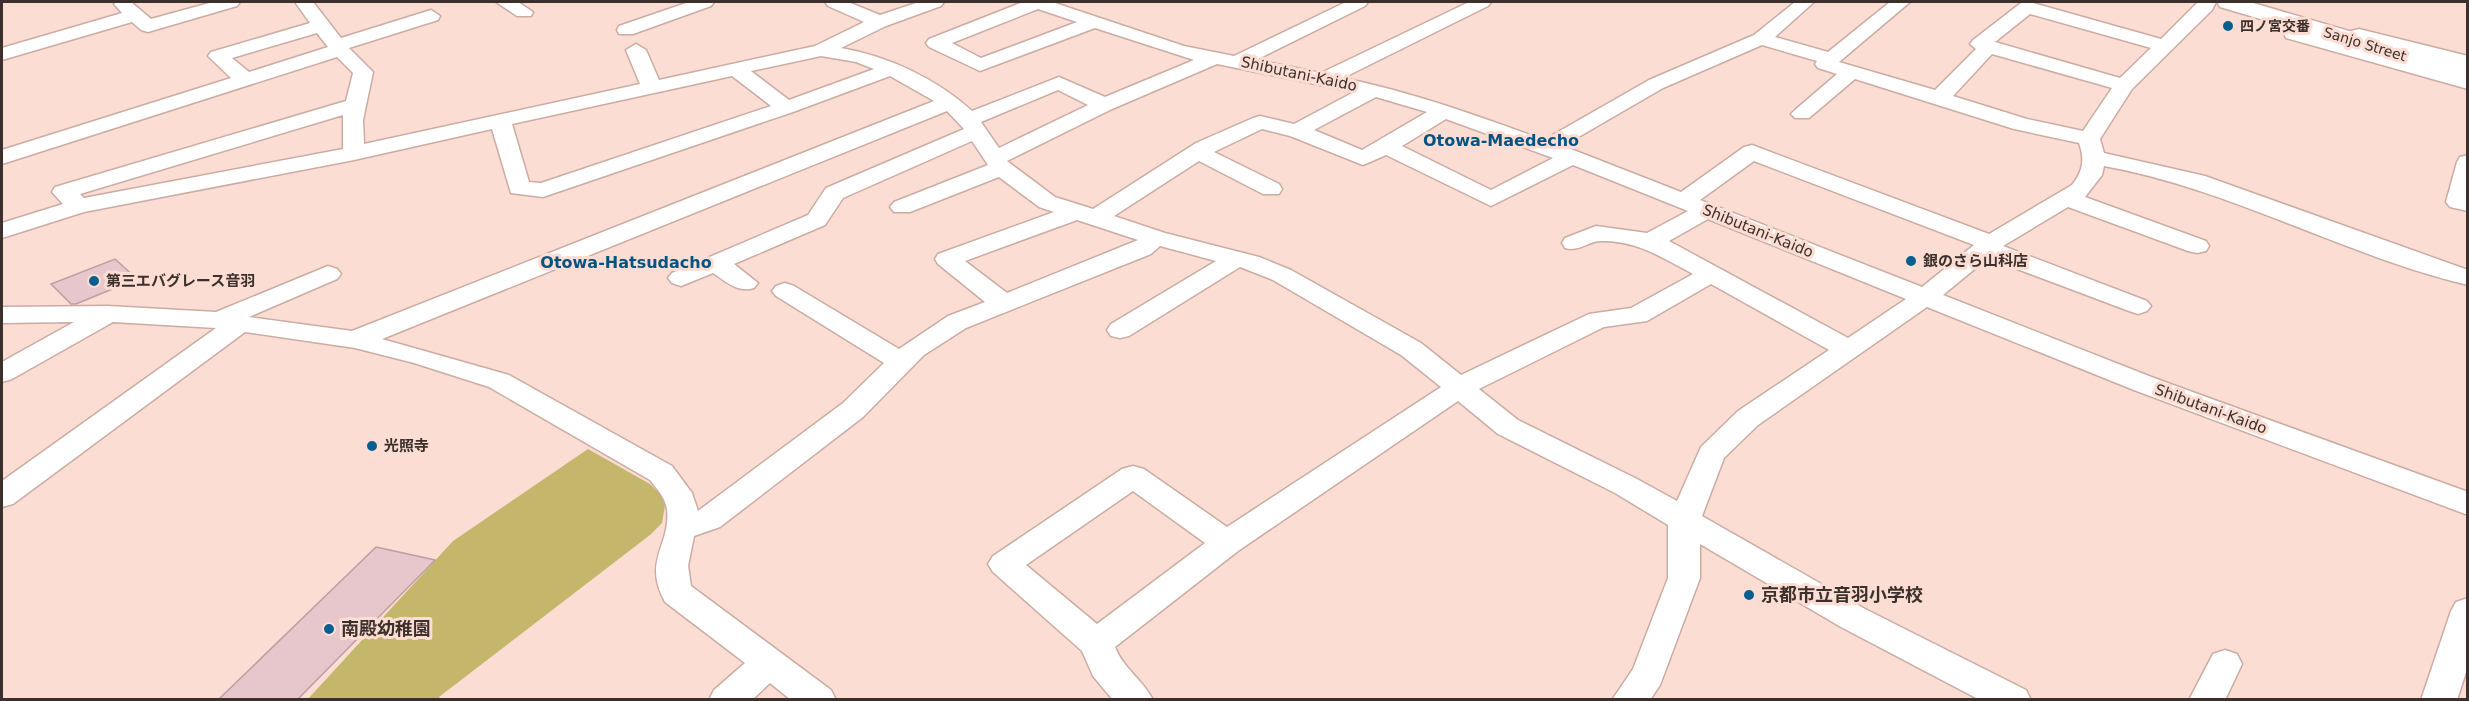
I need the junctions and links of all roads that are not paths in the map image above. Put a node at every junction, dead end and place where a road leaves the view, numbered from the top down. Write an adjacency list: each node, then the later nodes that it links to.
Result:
1 (231, 2): 15 (street)
2 (308, 2): 22 (street)
3 (505, 2): 16 (street)
4 (705, 2): 23 (street)
5 (834, 2): 19 (street)
6 (935, 2): 19 (street)
7 (1037, 2): 20 (street, Shibutani-Kaido); 20 (street)
8 (1359, 2): 32 (street)
9 (1805, 2): 24 (street)
10 (2207, 2): 26 (street)
11 (2228, 2): 17 (main road, Sanjo Street)
12 (2242, 2): 31 (main road, Sanjo Street)
13 (1470, 3): 39 (street)
14 (1893, 3): 33 (street)
15 (127, 5): 30 (street)
16 (524, 12)
17 (2273, 15): 21 (main road, Sanjo Street); 34 (main road)
18 (431, 16): 27 (street)
19 (879, 22): 29 (street)
20 (1095, 22): 32 (street, Shibutani-Kaido)
21 (2298, 22): 38 (main road, Sanjo Street); 41 (street)
22 (322, 25): 27 (street); 40 (street)
23 (626, 30)
24 (1761, 39): 33 (street); 55 (street)
25 (1989, 46): 26 (street); 42 (street); 45 (street)
26 (2165, 46): 42 (street)
27 (339, 48): 40 (street); 46 (street)
28 (636, 50): 43 (street)
29 (821, 50): 35 (street); 36 (street)
30 (2, 54)
31 (2468, 55)
32 (1228, 59): 39 (street, Shibutani-Kaido); 47 (street)
33 (1830, 59): 37 (street)
34 (2468, 63)
35 (892, 69): 48 (street); 51 (street)
36 (736, 70): 43 (street); 48 (street)
37 (1851, 72): 45 (street); 50 (street)
38 (2468, 74)
39 (1323, 80): 44 (street, Shibutani-Kaido)
40 (247, 81): 59 (street)
41 (2468, 83)
42 (2124, 85): 56 (street)
43 (652, 88): 52 (street)
44 (1374, 90): 49 (street, Shibutani-Kaido); 53 (street)
45 (1939, 98): 56 (street)
46 (355, 105): 58 (street); 67 (street)
47 (1105, 105): 51 (street); 62 (street)
48 (786, 108): 52 (street)
49 (1444, 111): 54 (street); 55 (street, Shibutani-Kaido)
50 (1802, 114)
51 (965, 118): 62 (street); 78 (street); 92 (street)
52 (501, 122): 58 (street)
53 (1297, 131): 54 (street); 57 (street)
54 (1386, 146): 60 (street)
55 (1545, 148): 60 (street, Shibutani-Kaido)
56 (2092, 148): 64 (street); 82 (street)
57 (1198, 152): 63 (street); 70 (street)
58 (354, 153): 67 (street)
59 (2, 157)
60 (1572, 157): 65 (street, Shibutani-Kaido)
61 (2468, 162): 66 (street)
62 (997, 164): 68 (street); 70 (street)
63 (1271, 189)
64 (2066, 198): 75 (street); 76 (street)
65 (1683, 201): 69 (street, Shibutani-Kaido); 75 (street)
66 (2468, 204)
67 (79, 206): 71 (street)
68 (902, 207)
69 (1707, 210): 73 (street); 85 (street, Shibutani-Kaido)
70 (1084, 216): 72 (street); 86 (street)
71 (2, 231)
72 (1156, 238): 77 (street); 86 (street)
73 (1651, 241): 74 (street); 80 (street)
74 (1574, 243)
75 (1988, 245): 85 (street); 87 (street)
76 (2197, 246)
77 (1236, 259): 91 (street); 96 (street)
78 (716, 264): 81 (street); 83 (street)
79 (328, 274): 90 (street)
80 (1711, 274): 93 (street); 96 (street)
81 (681, 278)
82 (2468, 278)
83 (745, 283)
84 (785, 291): 94 (street)
85 (1924, 298): 93 (street); 98 (street, Shibutani-Kaido)
86 (1003, 303): 94 (street)
87 (2138, 306)
88 (108, 314): 89 (street); 90 (street); 95 (street)
89 (9, 320)
90 (229, 321): 92 (street); 97 (street)
91 (1120, 330)
92 (355, 340): 100 (street)
93 (1848, 349): 99 (street)
94 (900, 361): 100 (street)
95 (2, 373)
96 (1460, 387): 99 (street); 101 (street)
97 (2, 496)
98 (2468, 504)
99 (1684, 522): 109 (street); 110 (street)
100 (682, 528): 104 (street)
101 (1227, 543): 103 (street); 103 (street)
102 (2468, 611): 112 (street)
103 (1096, 643): 108 (street)
104 (770, 662): 106 (street); 107 (street)
105 (2225, 664): 111 (street)
106 (727, 699)
107 (818, 699)
108 (1135, 699)
109 (1630, 699)
110 (2013, 699)
111 (2207, 699)
112 (2439, 699)

